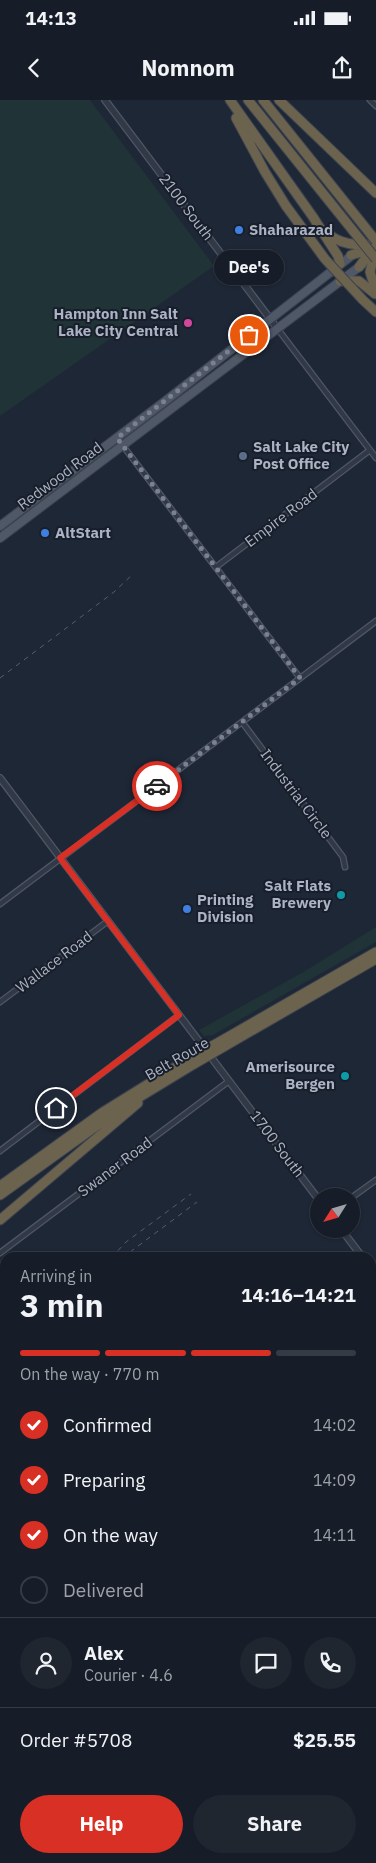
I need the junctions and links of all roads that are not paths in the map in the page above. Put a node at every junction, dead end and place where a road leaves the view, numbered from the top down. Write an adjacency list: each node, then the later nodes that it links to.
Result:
1 (106, 100): 20 (street, 2100 South)
2 (229, 100): 11 (highway); 19 (highway, bridge)
3 (248, 100): 12 (highway, bridge)
4 (264, 100): 12 (highway, bridge)
5 (279, 100): 8 (highway)
6 (370, 100): 7 (street)
7 (376, 106)
8 (362, 181): 9 (highway); 10 (highway)
9 (376, 193)
10 (376, 197)
11 (313, 217): 12 (highway); 14 (highway)
12 (374, 248): 13 (highway); 15 (highway); 17 (highway)
13 (352, 255): 14 (main road, Redwood Road)
14 (340, 264): 20 (main road, Redwood Road)
15 (359, 267): 16 (main road, Redwood Road)
16 (340, 281): 18 (highway); 21 (main road, Redwood Road)
17 (376, 291)
18 (376, 295)
19 (376, 312)
20 (270, 319): 21 (street, 2100 South); 22 (main road, Redwood Road)
21 (277, 328): 23 (main road, Redwood Road); 24 (street, 2100 South)
22 (117, 438): 23 (street); 26 (main road, Redwood Road)
23 (123, 445): 27 (main road, Redwood Road); 28 (street)
24 (370, 450): 25 (street, 2100 South); 28 (street, Empire Road)
25 (376, 458)
26 (0, 526)
27 (0, 538)
28 (216, 568): 30 (street)
29 (376, 621): 30 (street)
30 (300, 678): 31 (street)
31 (242, 722): 33 (street); 34 (street, Industrial Circle)
32 (0, 778): 33 (street, 1700 South)
33 (60, 858): 35 (street); 36 (street, 1700 South)
34 (345, 867)
35 (0, 904)
36 (108, 921): 43 (street, Wallace Road); 44 (street, 1700 South)
37 (376, 946): 42 (highway)
38 (376, 952): 42 (highway, Belt Route)
39 (376, 960): 41 (highway, Belt Route)
40 (376, 964): 41 (highway)
41 (364, 966): 45 (highway, Belt Route)
42 (332, 977): 45 (highway, Belt Route)
43 (0, 1002)
44 (179, 1015): 47 (street, 1700 South); 49 (street)
45 (223, 1044): 46 (highway, Belt Route, bridge)
46 (192, 1061): 48 (highway, Belt Route); 51 (highway, Belt Route)
47 (229, 1081): 52 (street, 1700 South); 57 (street, Swaner Road)
48 (161, 1083): 54 (highway, Belt Route); 55 (highway)
49 (0, 1150)
50 (376, 1180): 53 (street)
51 (0, 1185)
52 (310, 1188)
53 (360, 1192)
54 (0, 1195)
55 (0, 1220)
56 (348, 1238): 58 (street)
57 (1, 1252)
58 (358, 1252)

